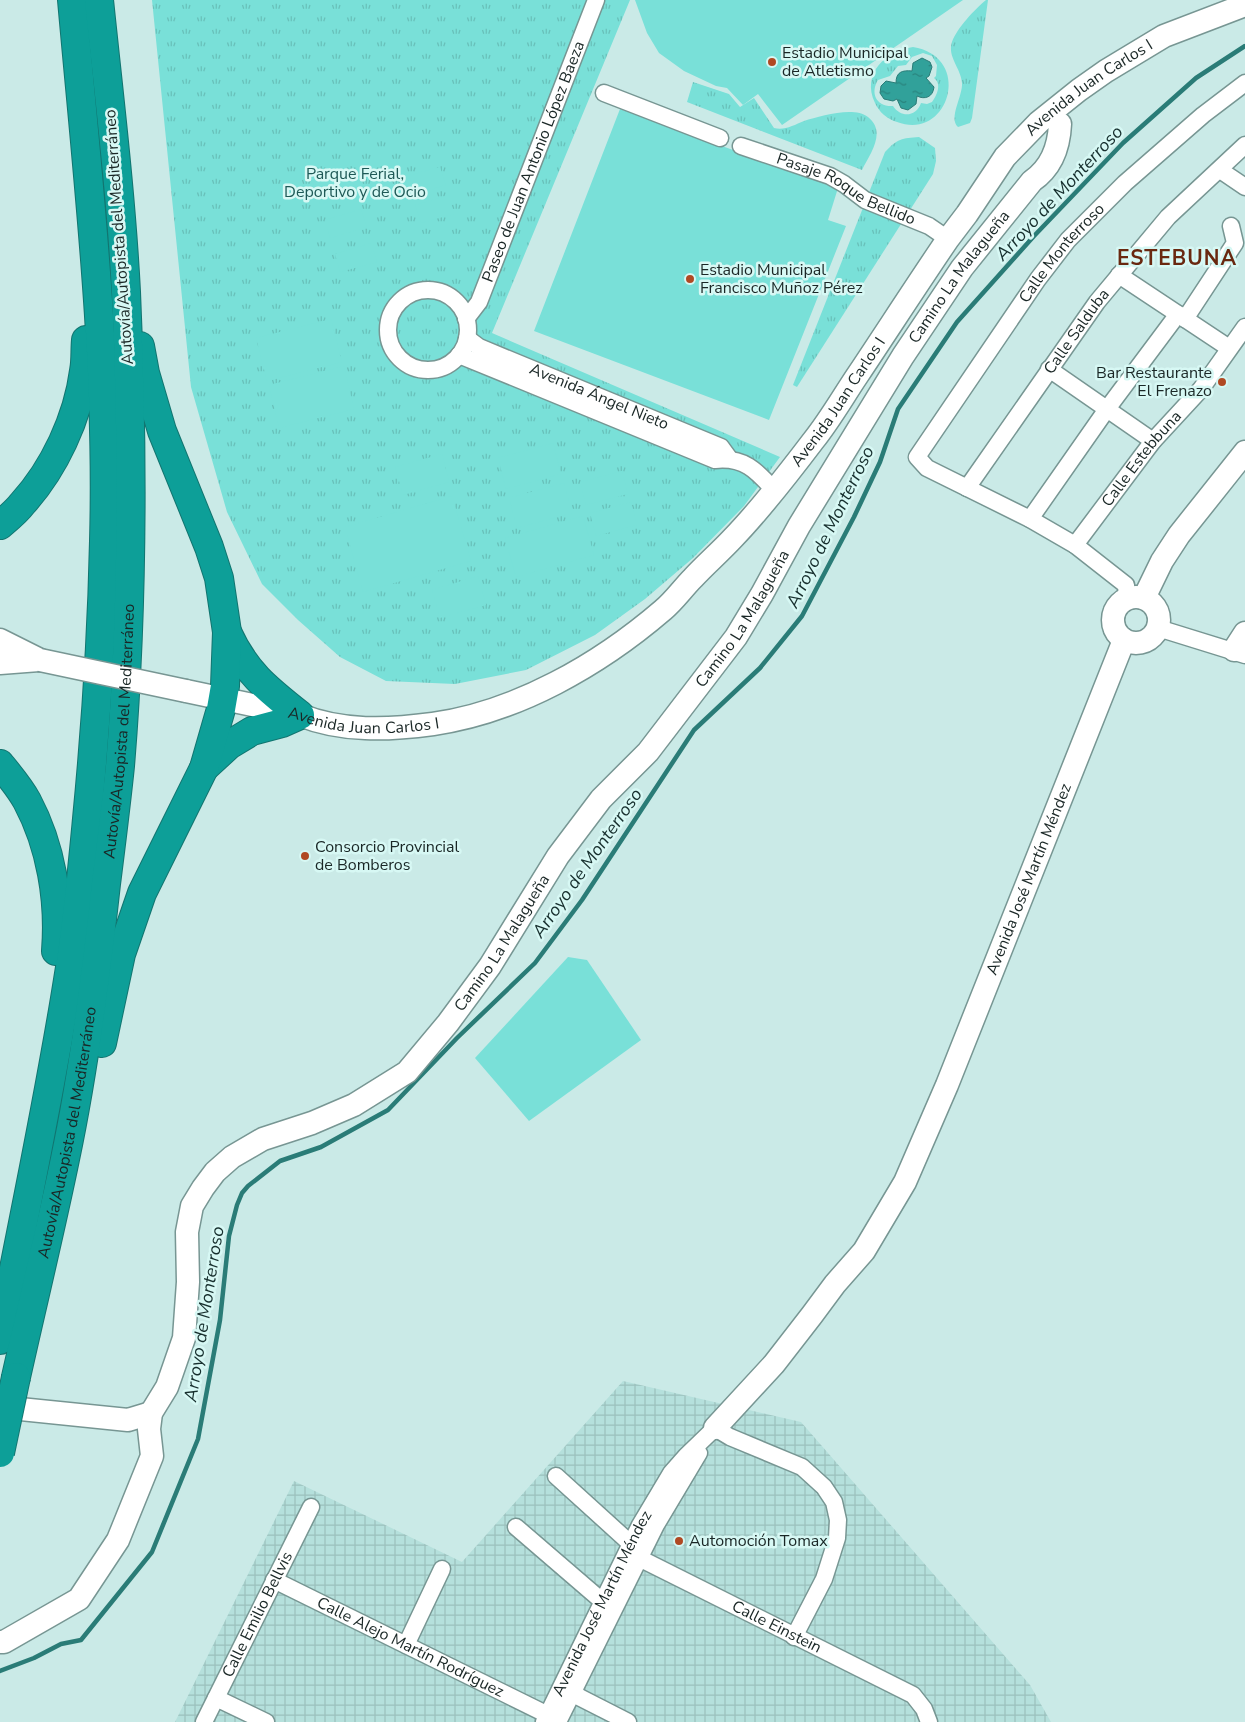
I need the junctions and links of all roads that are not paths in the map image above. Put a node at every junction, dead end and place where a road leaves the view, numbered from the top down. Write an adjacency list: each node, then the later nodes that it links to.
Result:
1 (72, 0): 20 (highway, Autovía/Autopista del Mediterráneo)
2 (99, 0): 22 (highway, Autovía/Autopista del Mediterráneo)
3 (596, 0): 24 (street, Paseo de Juan Antonio López Baeza)
4 (1245, 5): 7 (street, Avenida Juan Carlos I)
5 (1245, 16): 9 (street, Avenida Juan Carlos I)
6 (1245, 84): 34 (street, Calle Monterroso)
7 (1079, 90): 13 (street); 17 (street, Avenida Juan Carlos I)
8 (604, 93): 10 (street)
9 (1060, 124): 13 (street, Avenida Juan Carlos I); 15 (street, Camino La Malagueña)
10 (720, 138)
11 (1245, 145): 14 (street, Calle Salduba)
12 (740, 146): 19 (street, Pasaje Roque Bellido)
13 (1030, 154): 15 (street); 17 (street, Avenida Juan Carlos I)
14 (1220, 170): 16 (street); 21 (street, Calle Salduba)
15 (1032, 181): 55 (street, Camino La Malagueña)
16 (1245, 187)
17 (967, 214): 19 (street, Avenida Juan Carlos I)
18 (1231, 226): 23 (street)
19 (948, 239): 35 (street, Avenida Juan Carlos I)
20 (96, 259): 37 (highway); 51 (highway, Autovía/Autopista del Mediterráneo)
21 (1119, 275): 23 (street); 29 (street, Calle Salduba)
22 (125, 289): 41 (highway); 52 (highway, Autovía/Autopista del Mediterráneo)
23 (1182, 317): 27 (street); 30 (street)
24 (466, 319): 26 (street); 28 (street)
25 (1245, 327): 27 (street, Calle Estebbuna)
26 (467, 338): 28 (street); 33 (street, Avenida Ángel Nieto)
27 (1230, 348): 31 (street, Calle Estebbuna)
28 (459, 355): 33 (street, Avenida Ángel Nieto)
29 (1049, 369): 30 (street); 34 (street, Calle Salduba)
30 (1107, 409): 31 (street); 36 (street)
31 (1153, 441): 38 (street, Calle Estebbuna)
32 (1245, 452): 39 (street)
33 (729, 458): 35 (street, Avenida Ángel Nieto)
34 (967, 488): 36 (street)
35 (774, 490): 48 (street, Avenida Juan Carlos I)
36 (1030, 519): 38 (street)
37 (0, 526)
38 (1075, 545): 39 (street)
39 (1136, 598): 40 (street); 43 (street)
40 (1158, 628): 43 (street); 44 (street)
41 (227, 632): 47 (highway); 48 (highway)
42 (0, 640): 45 (street)
43 (1124, 640): 56 (street, Avenida José Martín Méndez)
44 (1241, 646)
45 (40, 660): 46 (street); 47 (street, Avenida Juan Carlos I, bridge)
46 (0, 663)
47 (223, 699): 48 (street, Avenida Juan Carlos I); 50 (highway)
48 (300, 714): 50 (highway)
49 (0, 764): 51 (highway)
50 (204, 768): 52 (highway)
51 (55, 1052): 53 (highway, Autovía/Autopista del Mediterráneo)
52 (65, 1158): 57 (highway, Autovía/Autopista del Mediterráneo, bridge)
53 (0, 1340)
54 (0, 1407): 55 (street)
55 (151, 1413): 66 (street, Camino La Malagueña)
56 (715, 1428): 61 (street, Avenida José Martín Méndez); 61 (street, Avenida José Martín Méndez); 65 (street)
57 (0, 1453)
58 (556, 1476): 61 (street, Calle Einstein)
59 (311, 1507): 63 (street, Calle Emilio Bellvis)
60 (516, 1526): 64 (street)
61 (635, 1551): 64 (street, Avenida José Martín Méndez); 65 (street, Calle Einstein); 68 (street, Avenida José Martín Méndez)
62 (442, 1569): 67 (street)
63 (274, 1580): 67 (street, Calle Alejo Martín Rodríguez); 69 (street, Calle Emilio Bellvis)
64 (602, 1601): 70 (street, Avenida José Martín Méndez)
65 (794, 1637): 74 (street, Calle Einstein)
66 (0, 1642)
67 (406, 1645): 70 (street, Calle Alejo Martín Rodríguez)
68 (573, 1690): 70 (street, Avenida José Martín Méndez); 73 (street)
69 (216, 1698): 71 (street, Calle Emilio Bellvis); 72 (street)
70 (550, 1720)
71 (204, 1722)
72 (266, 1722)
73 (628, 1722)
74 (929, 1722)

